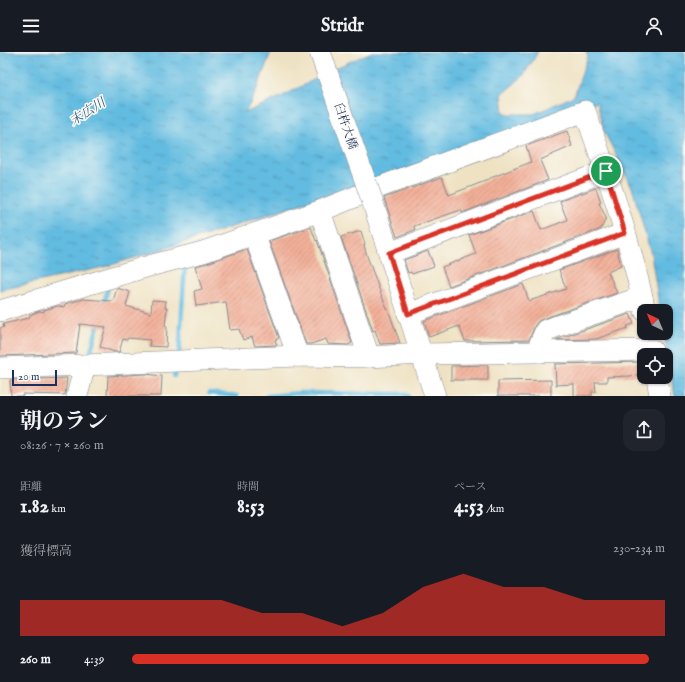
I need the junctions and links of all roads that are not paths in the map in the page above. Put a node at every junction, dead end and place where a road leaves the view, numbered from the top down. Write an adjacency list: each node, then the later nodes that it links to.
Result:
1 (320, 52): 6 (street, 臼杵大橋, bridge)
2 (606, 171): 3 (street); 4 (street); 6 (street)
3 (320, 211): 5 (street); 15 (street)
4 (625, 233): 7 (street); 10 (street)
5 (254, 234): 9 (street); 14 (street)
6 (389, 253): 10 (street, 臼杵大橋)
7 (643, 304)
8 (637, 306): 12 (street)
9 (0, 311)
10 (408, 314): 13 (street, 臼杵大橋)
11 (652, 346): 12 (street)
12 (540, 352): 13 (street)
13 (422, 354): 15 (street); 20 (street, 臼杵大橋)
14 (298, 356): 15 (street); 16 (street)
15 (369, 357)
16 (85, 365): 17 (street); 19 (street)
17 (0, 368)
18 (658, 384): 21 (street)
19 (77, 396)
20 (435, 396)
21 (660, 396)

